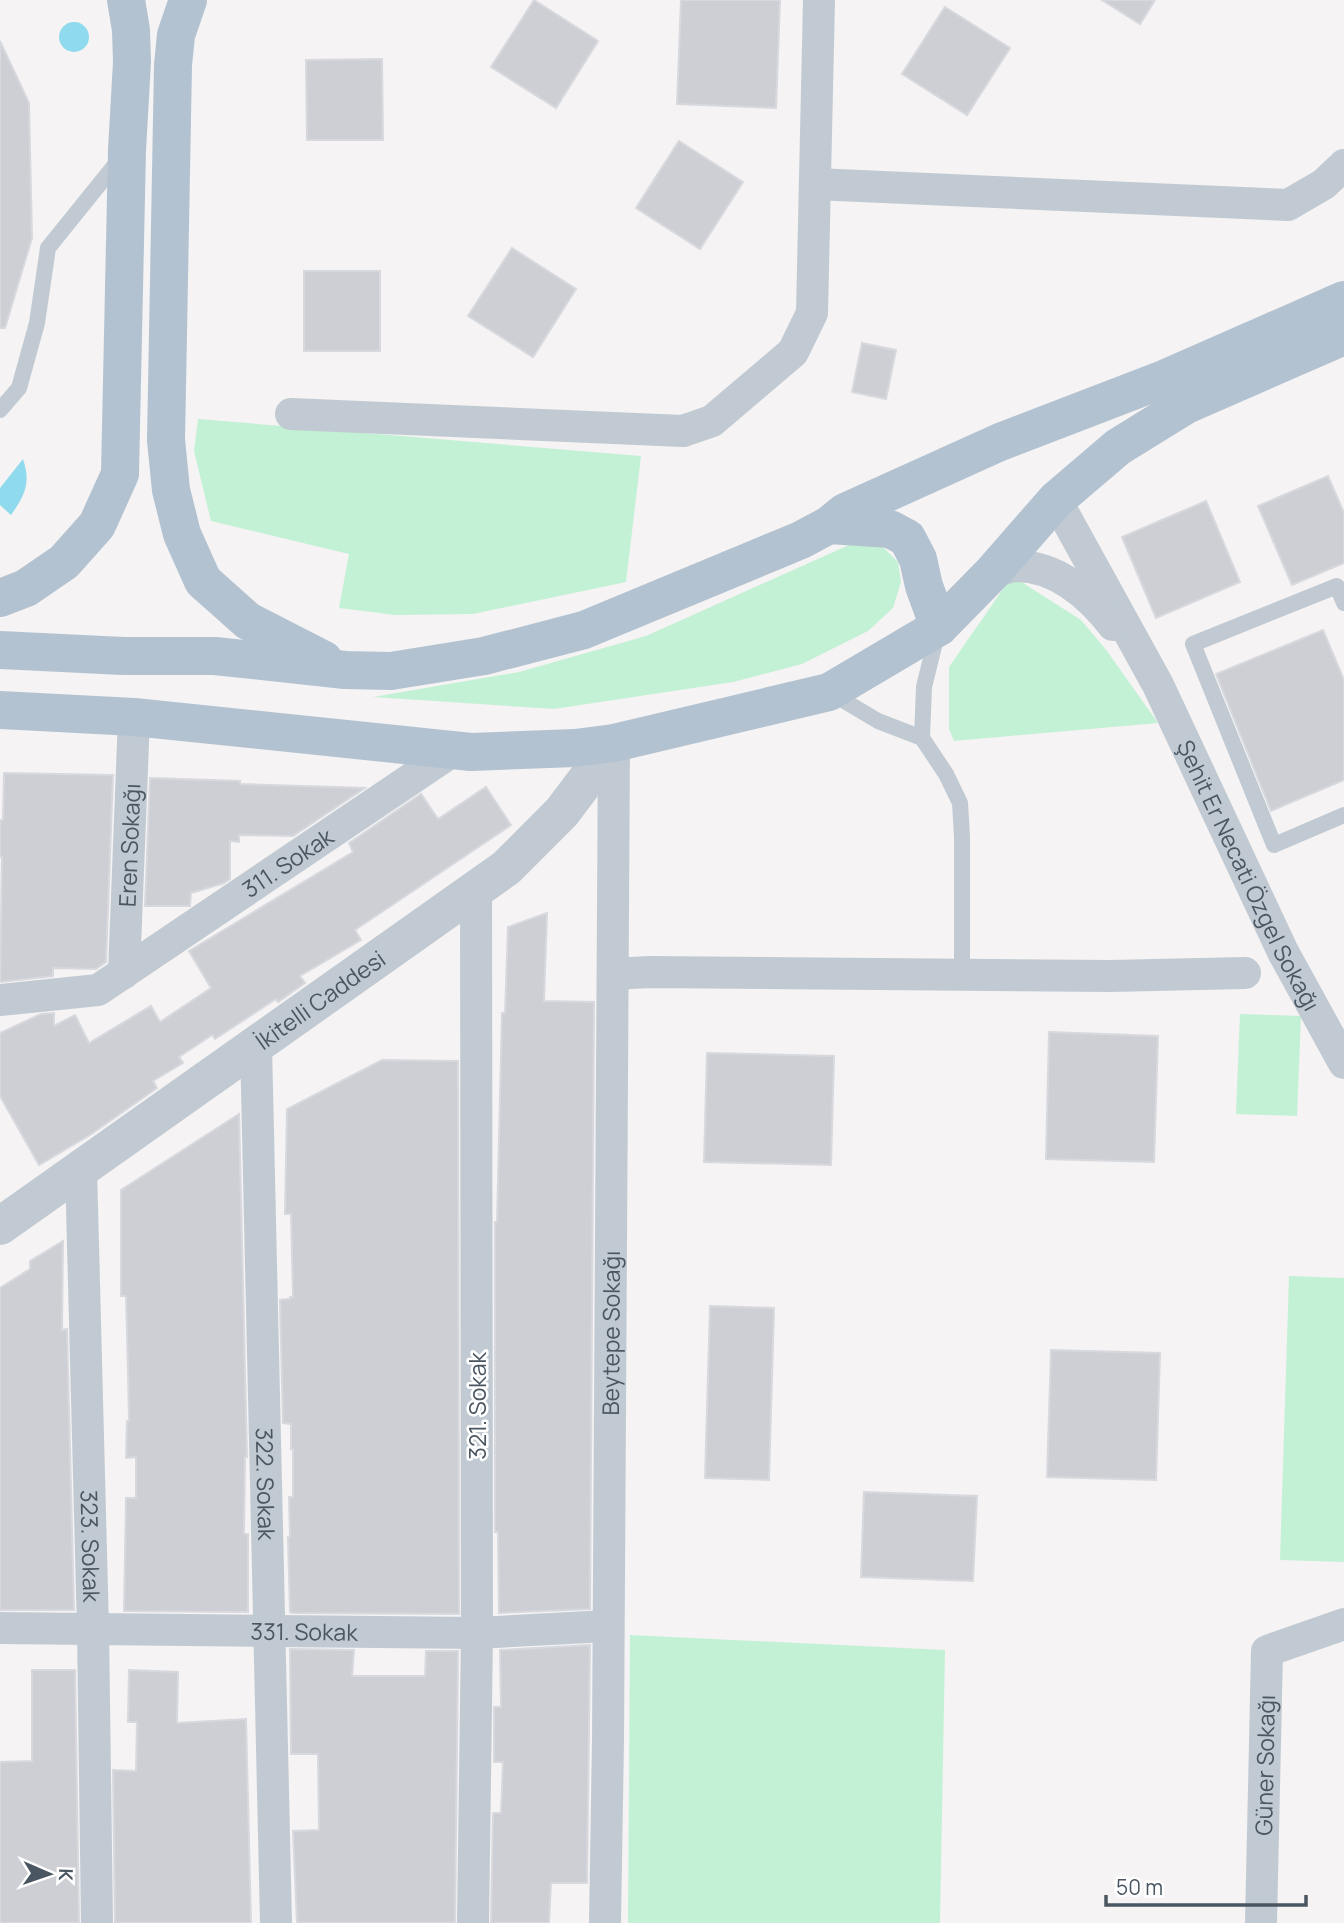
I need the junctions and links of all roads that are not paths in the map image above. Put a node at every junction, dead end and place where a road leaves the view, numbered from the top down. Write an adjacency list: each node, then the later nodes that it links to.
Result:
1 (126, 0): 4 (main road)
2 (188, 0): 18 (main road)
3 (819, 0): 6 (street)
4 (127, 150): 9 (lane); 14 (main road)
5 (1344, 165): 6 (street)
6 (815, 184): 10 (street)
7 (1344, 300): 12 (main road)
8 (1344, 336): 11 (main road)
9 (0, 410)
10 (290, 414)
11 (1056, 499): 13 (main road); 19 (street)
12 (829, 525): 16 (main road); 18 (main road)
13 (993, 572): 16 (main road); 19 (street)
14 (0, 597)
15 (1344, 603): 26 (lane)
16 (939, 626): 20 (main road); 23 (lane)
17 (0, 650): 18 (main road)
18 (345, 670)
19 (1158, 685): 34 (street, Şehit Er Necati Özgel Sokağı)
20 (829, 692): 23 (lane); 24 (main road)
21 (0, 710): 22 (main road)
22 (134, 717): 25 (main road); 28 (street, Eren Sokağı)
23 (922, 738): 31 (lane)
24 (614, 743): 25 (main road); 27 (street, İkitelli Caddesi); 30 (street, Beytepe Sokağı)
25 (451, 752): 28 (street, 311. Sokak)
26 (1344, 815)
27 (476, 889): 33 (street, İkitelli Caddesi); 42 (street, 321. Sokak)
28 (124, 973): 32 (street, 311. Sokak)
29 (1245, 973): 31 (street)
30 (612, 974): 31 (street); 38 (street, Beytepe Sokağı)
31 (962, 974)
32 (0, 1000)
33 (256, 1045): 35 (street, İkitelli Caddesi); 41 (street, 322. Sokak)
34 (1344, 1063)
35 (81, 1168): 36 (street, İkitelli Caddesi); 40 (street, 323. Sokak)
36 (0, 1226)
37 (1344, 1624): 47 (street, Güner Sokağı)
38 (608, 1626): 42 (street, 331. Sokak); 46 (street, Beytepe Sokağı)
39 (0, 1628): 40 (street, 331. Sokak)
40 (93, 1629): 41 (street, 331. Sokak); 43 (street, 323. Sokak)
41 (269, 1630): 42 (street, 331. Sokak); 44 (street, 322. Sokak)
42 (477, 1633): 45 (street, 321. Sokak)
43 (97, 1923)
44 (276, 1923)
45 (473, 1923)
46 (605, 1923)
47 (1261, 1923)

